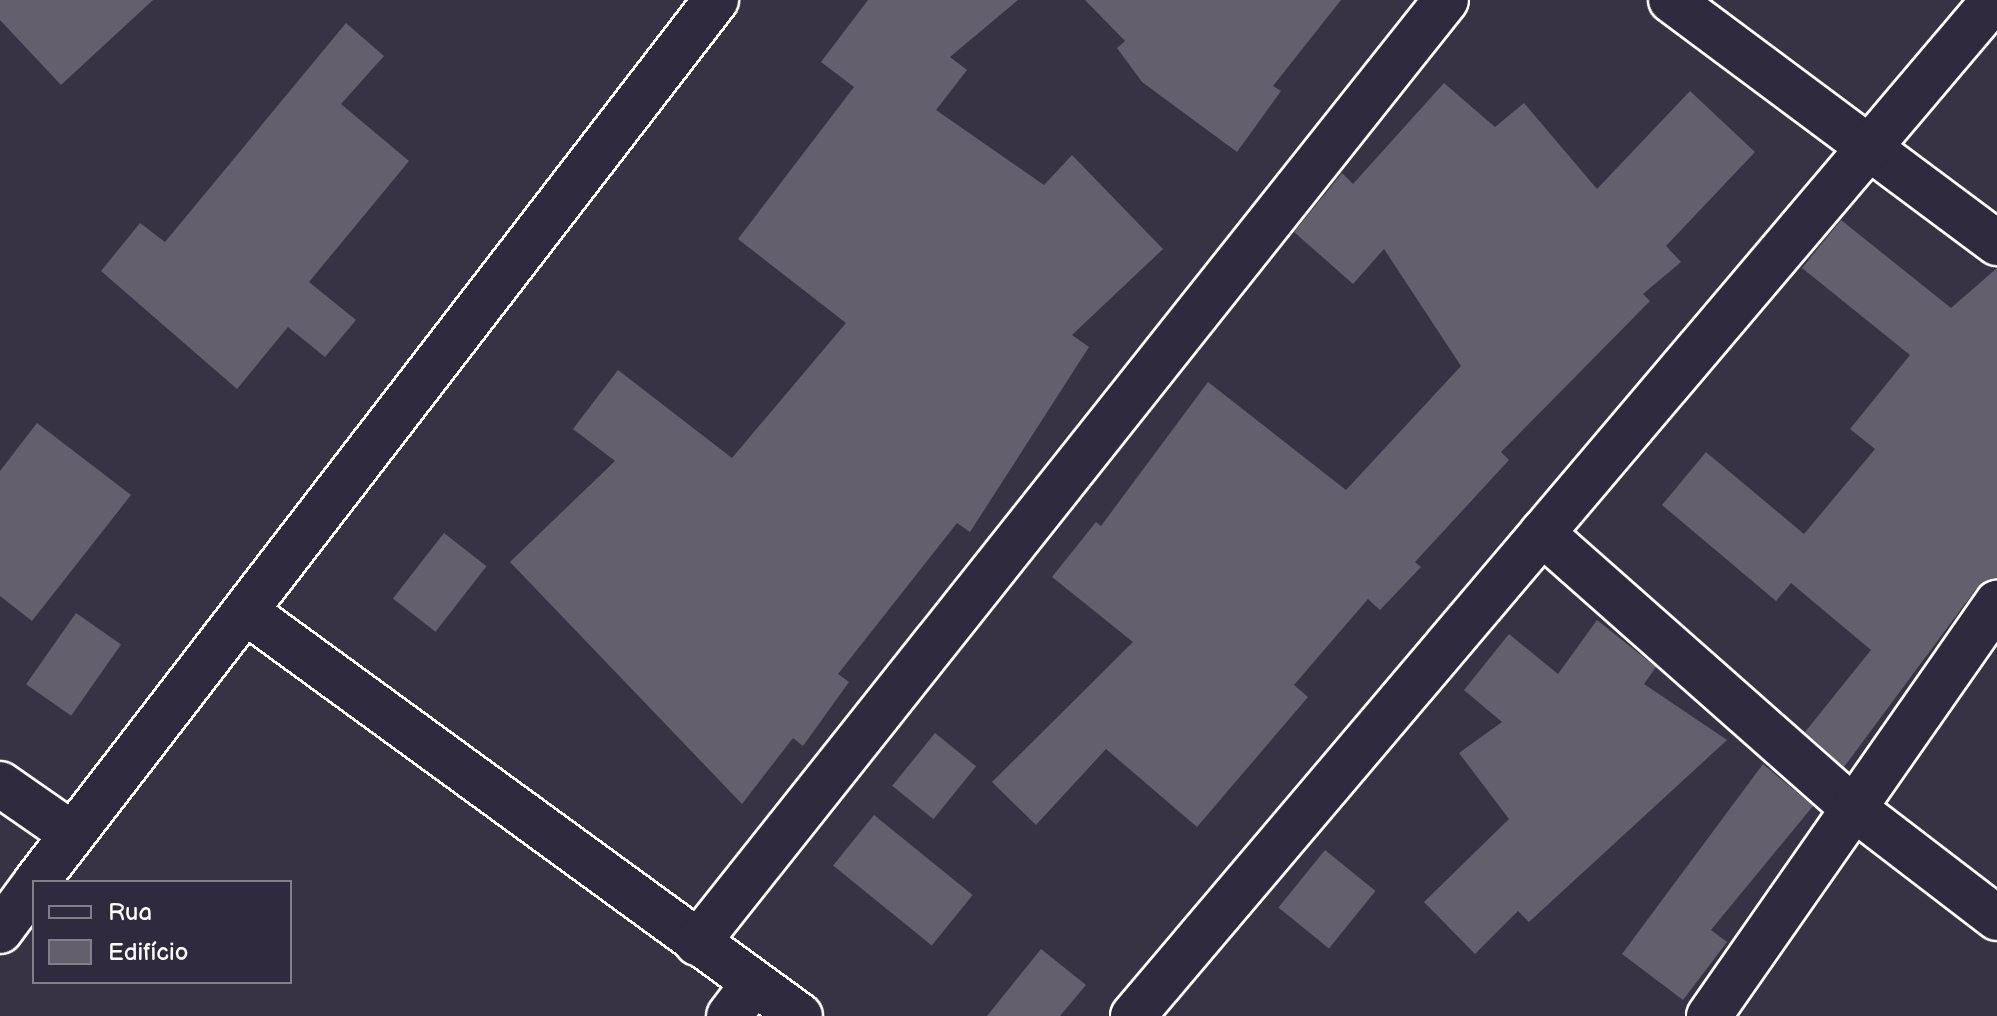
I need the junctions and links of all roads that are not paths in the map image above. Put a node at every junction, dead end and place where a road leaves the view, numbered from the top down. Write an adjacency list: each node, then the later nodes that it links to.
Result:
1 (716, 0): 9 (street)
2 (1446, 0): 17 (street)
3 (1671, 0): 5 (street)
4 (1994, 0): 5 (street)
5 (1866, 150): 6 (street); 7 (street)
6 (1997, 243)
7 (1542, 533): 11 (street); 20 (street)
8 (1997, 603): 11 (street)
9 (245, 611): 12 (street); 17 (street)
10 (0, 784): 12 (street)
11 (1851, 806): 15 (street); 21 (street)
12 (72, 834): 13 (street)
13 (37, 880)
14 (32, 887): 16 (street)
15 (1997, 918)
16 (0, 931)
17 (697, 943): 18 (street)
18 (741, 1000): 19 (street)
19 (800, 1016)
20 (1133, 1016)
21 (1709, 1016)

